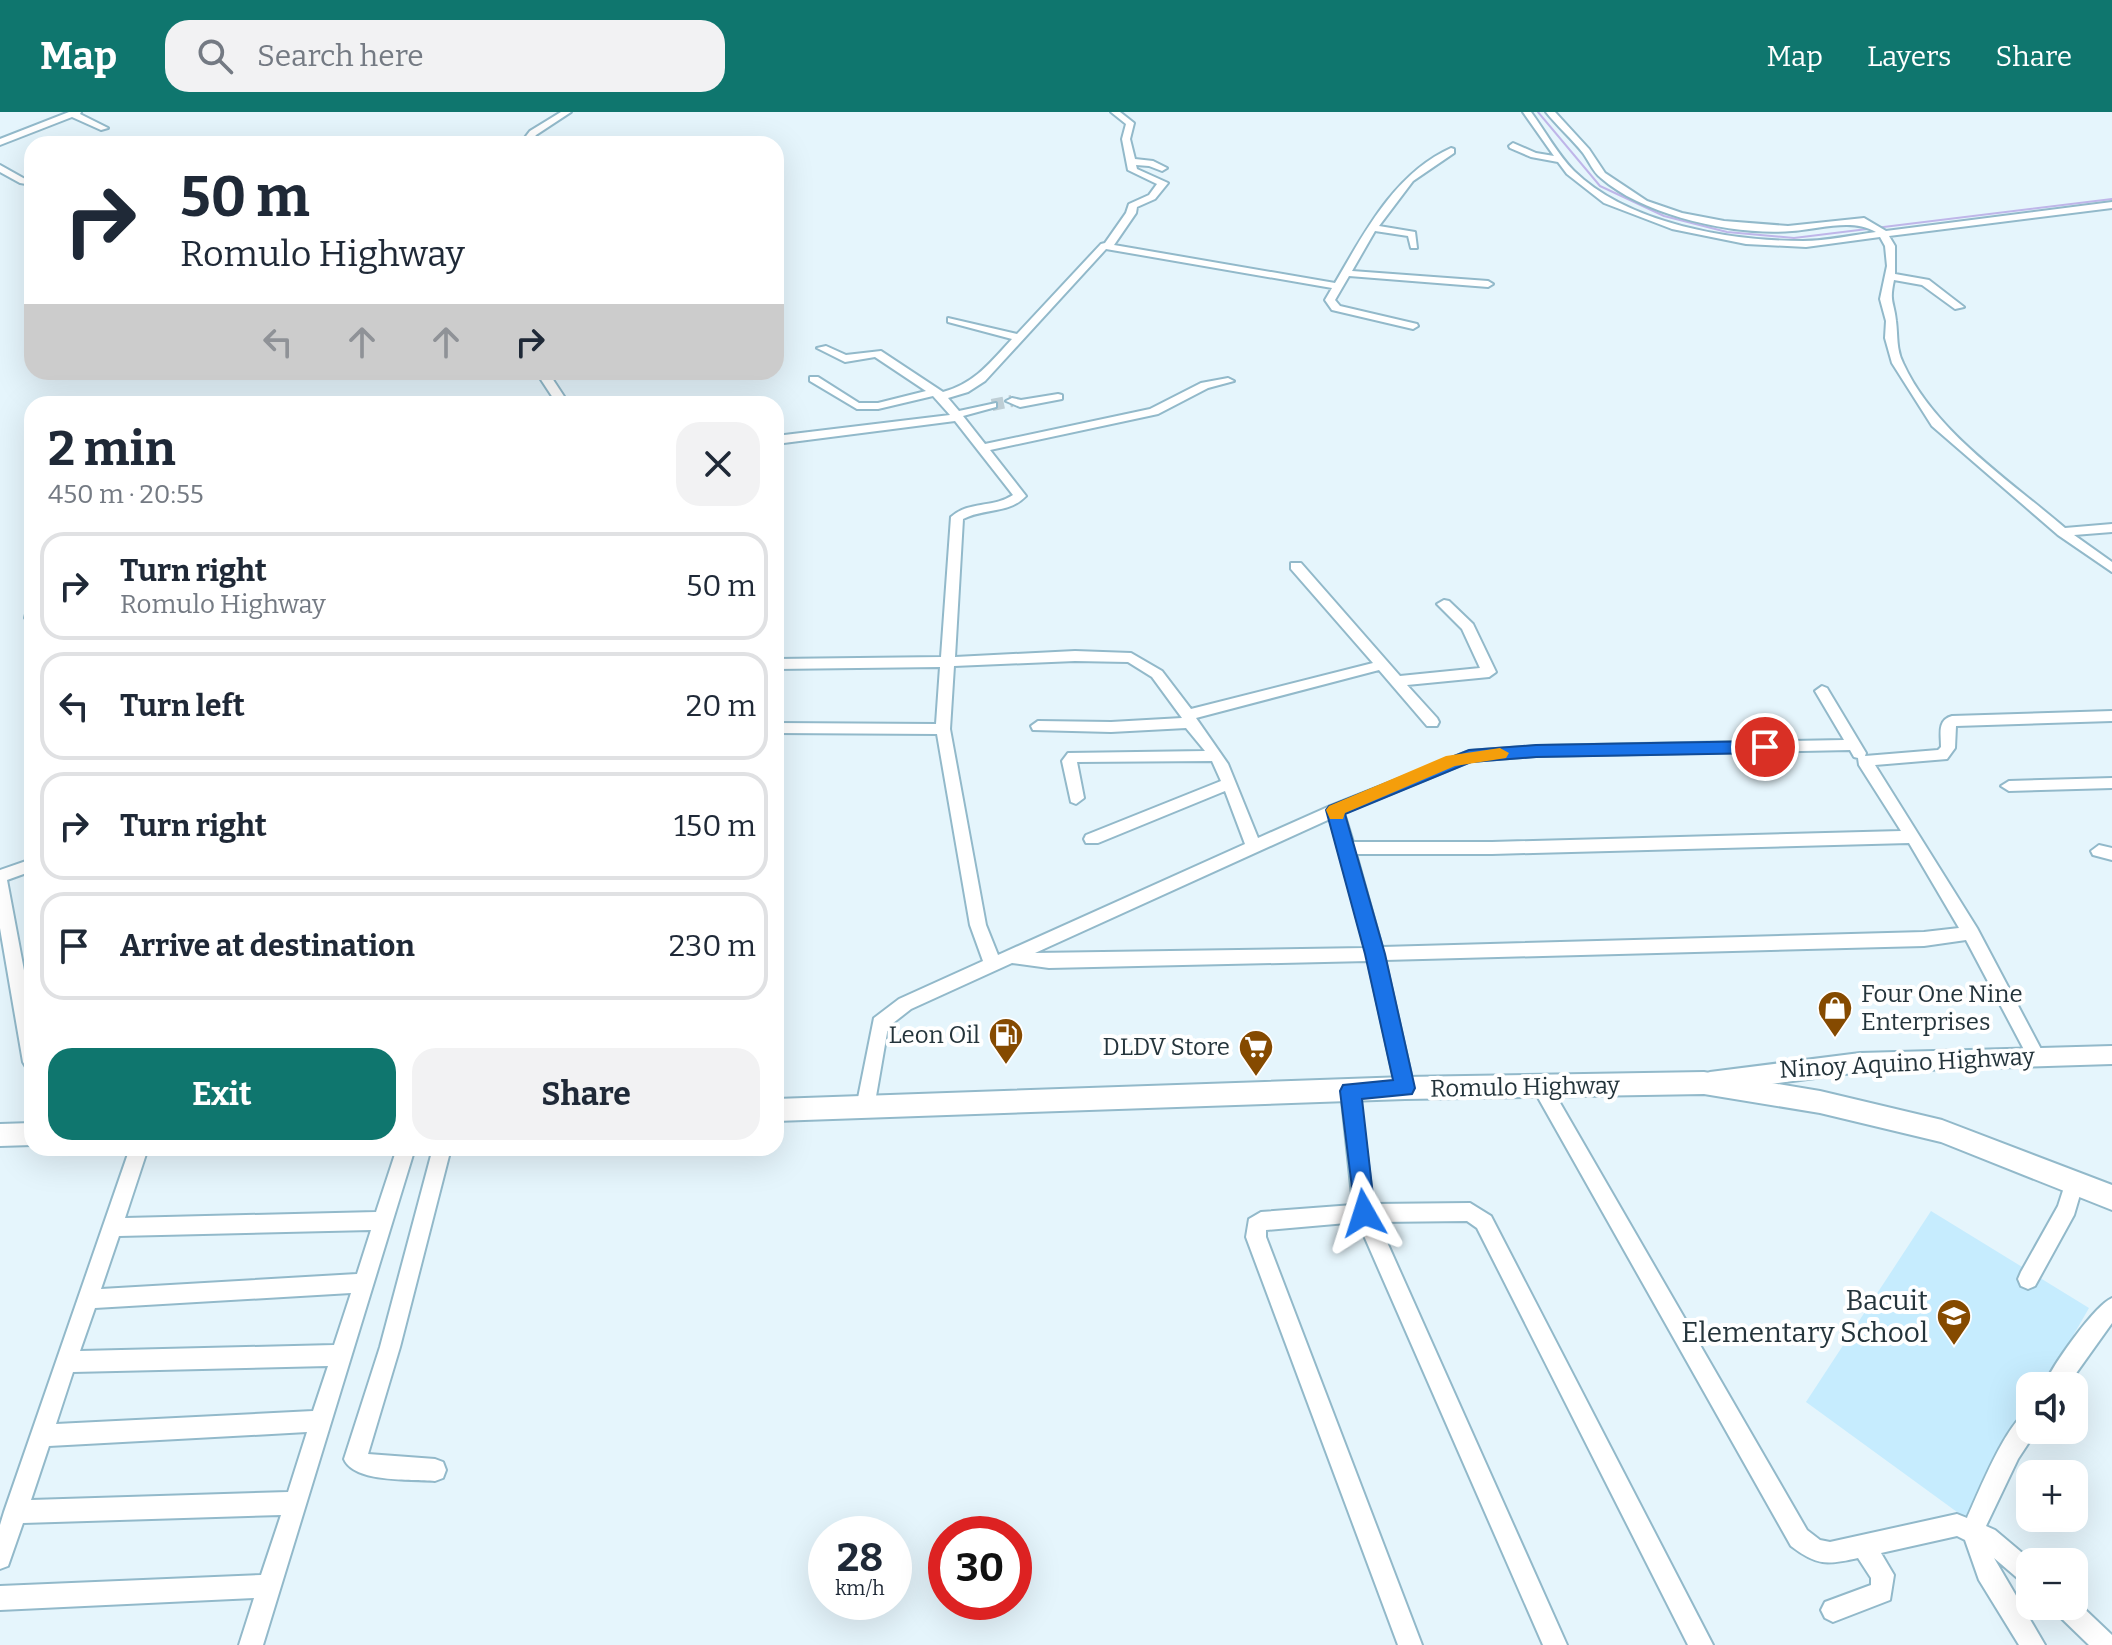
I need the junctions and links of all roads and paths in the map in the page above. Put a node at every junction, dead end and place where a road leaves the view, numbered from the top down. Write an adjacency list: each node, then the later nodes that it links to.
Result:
1 (567, 112): 7 (street)
2 (1115, 112): 12 (street)
3 (1527, 112): 11 (street)
4 (1550, 112): 18 (street)
5 (75, 113): 6 (street); 8 (street)
6 (104, 128)
7 (531, 136)
8 (0, 142)
9 (1513, 146): 11 (street)
10 (1451, 151): 17 (street)
11 (1562, 160): 18 (street)
12 (1132, 162): 14 (street); 19 (street)
13 (0, 168): 15 (street)
14 (1162, 168)
15 (24, 181)
16 (2112, 205): 18 (street)
17 (1372, 228): 20 (street); 21 (street)
18 (1883, 233): 22 (street)
19 (1108, 246): 24 (street); 28 (street)
20 (1414, 246)
21 (1345, 273): 23 (street); 24 (street)
22 (1890, 276): 25 (street); 40 (street)
23 (1488, 284)
24 (1337, 286): 27 (street)
25 (1959, 307)
26 (952, 320): 28 (street)
27 (1413, 326)
28 (1017, 337): 32 (street)
29 (822, 348): 32 (street)
30 (814, 379): 32 (street)
31 (1228, 381): 38 (street)
32 (938, 394): 36 (street)
33 (1058, 397): 34 (street)
34 (1012, 401)
35 (992, 405): 36 (street)
36 (957, 416): 37 (street); 38 (street)
37 (784, 439)
38 (982, 448): 44 (street)
39 (2112, 528): 40 (street)
40 (2062, 532): 42 (street)
41 (1296, 566): 46 (street)
42 (2112, 568)
43 (1444, 604): 47 (street)
44 (946, 661): 45 (street); 50 (street); 54 (street)
45 (784, 664)
46 (1382, 665): 47 (street); 50 (street)
47 (1397, 681): 51 (street)
48 (1822, 691): 55 (street)
49 (2112, 716): 57 (street)
50 (1189, 719): 52 (street); 56 (street)
51 (1432, 722)
52 (1038, 726)
53 (784, 728): 54 (street)
54 (943, 729): 72 (street)
55 (1854, 745): 57 (street); 62 (street)
56 (1215, 756): 58 (street); 61 (street)
57 (1864, 761): 63 (street)
58 (1229, 784): 64 (street); 65 (street)
59 (2111, 784): 60 (street)
60 (2009, 786)
61 (1076, 798)
62 (1335, 810): 65 (street); 66 (street)
63 (1913, 837): 66 (street); 69 (street)
64 (1092, 839)
65 (1253, 845): 71 (street)
66 (1347, 848): 70 (street)
67 (24, 868): 68 (street)
68 (0, 879): 73 (street)
69 (1971, 933): 70 (street); 75 (street)
70 (1375, 954): 71 (street); 77 (street)
71 (1012, 957): 72 (street)
72 (993, 965): 80 (street)
73 (24, 1016)
74 (2112, 1055): 75 (main road, Ninoy Aquino Highway)
75 (2036, 1056): 76 (main road, Ninoy Aquino Highway)
76 (1704, 1083): 78 (highway, Romulo Highway); 87 (highway, Romulo Highway)
77 (1405, 1088): 78 (highway, Romulo Highway); 79 (highway, Romulo Highway)
78 (1542, 1088): 106 (street)
79 (1350, 1091): 80 (highway, Romulo Highway); 89 (street)
80 (865, 1108): 81 (highway, Romulo Highway)
81 (784, 1110)
82 (24, 1134): 83 (highway)
83 (0, 1135)
84 (136, 1156): 91 (street)
85 (404, 1156): 90 (street)
86 (440, 1156): 102 (street)
87 (2075, 1181): 88 (highway, Romulo Highway); 92 (street)
88 (2112, 1198)
89 (1364, 1213): 114 (street); 115 (street); 116 (street)
90 (384, 1221): 91 (street); 93 (street)
91 (112, 1227): 94 (street)
92 (2028, 1279)
93 (365, 1283): 94 (street); 96 (street)
94 (88, 1299): 97 (street)
95 (2112, 1308): 98 (street)
96 (342, 1355): 97 (street); 99 (street)
97 (66, 1362): 100 (street)
98 (2064, 1372)
99 (321, 1421): 100 (street); 103 (street)
100 (41, 1436): 104 (street)
101 (2016, 1442): 105 (street)
102 (435, 1470)
103 (296, 1503): 104 (street); 109 (street)
104 (15, 1512): 107 (street)
105 (1973, 1530): 106 (street); 108 (street); 117 (street)
106 (1863, 1546): 111 (street)
107 (0, 1558)
108 (2016, 1563)
109 (270, 1586): 110 (street); 113 (street)
110 (0, 1598)
111 (1833, 1610)
112 (2080, 1620): 118 (street)
113 (251, 1645)
114 (1410, 1645)
115 (1555, 1645)
116 (1701, 1645)
117 (2033, 1645)
118 (2106, 1645)

